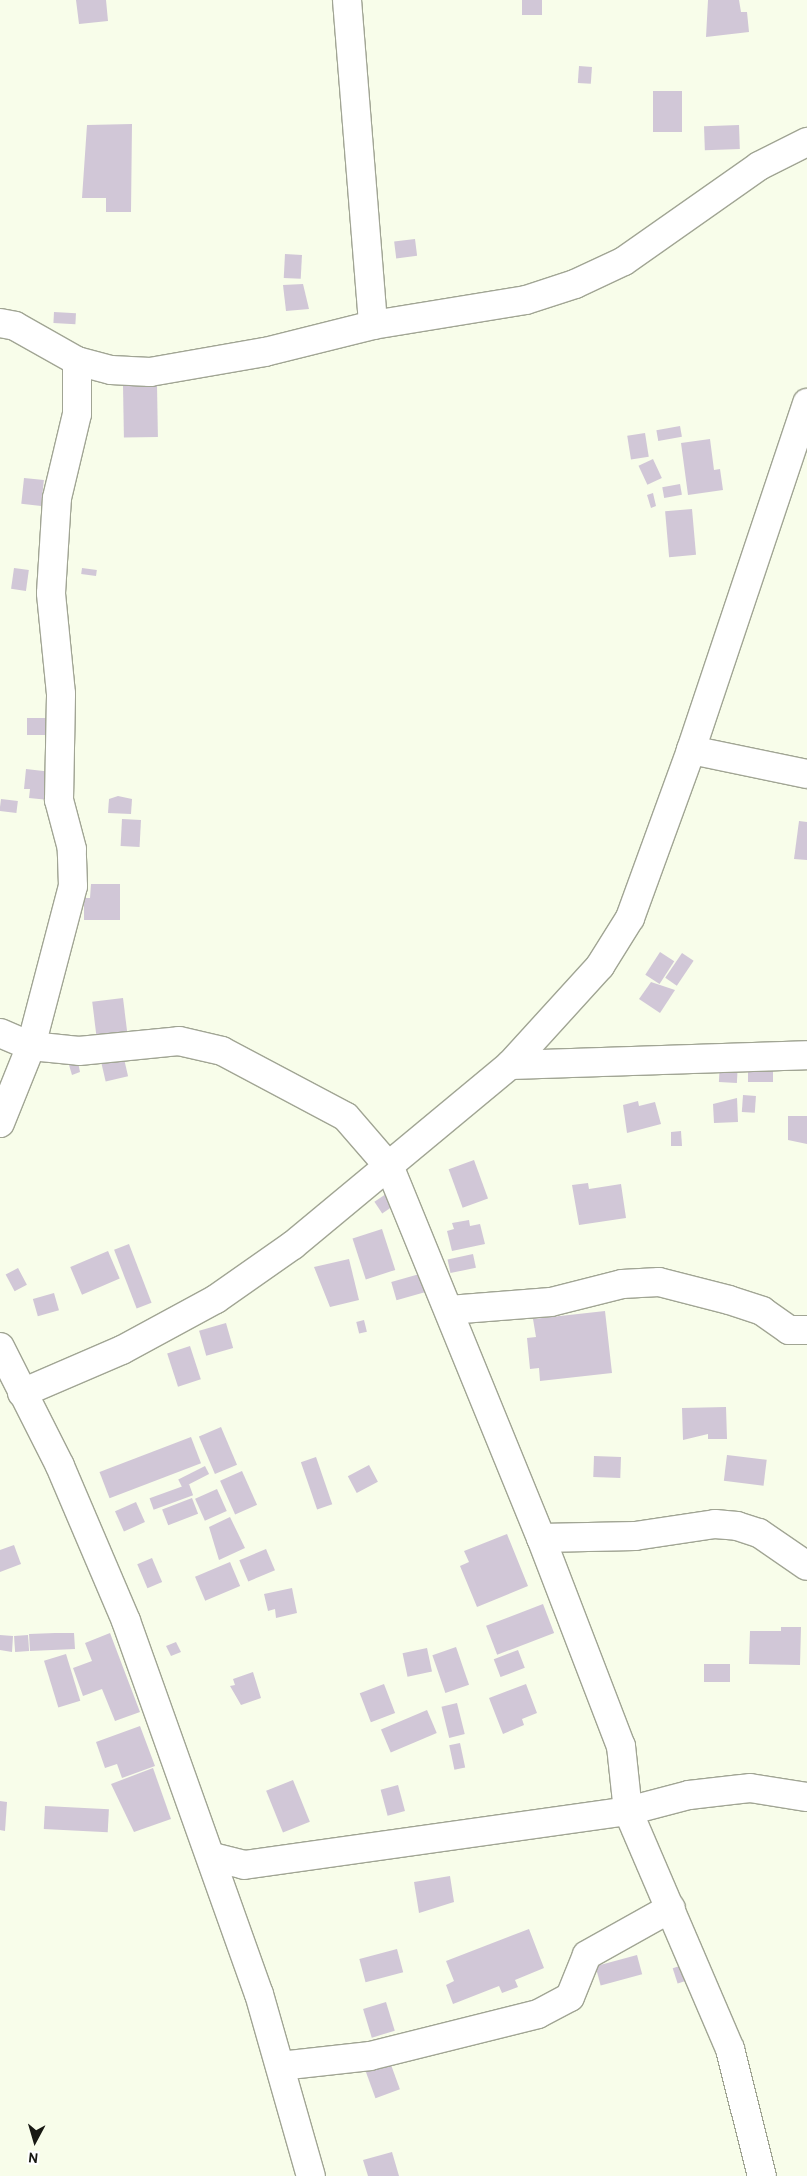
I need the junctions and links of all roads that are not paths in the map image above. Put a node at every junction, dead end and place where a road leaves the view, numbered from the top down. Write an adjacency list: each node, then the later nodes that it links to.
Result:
1 (347, 0): 4 (street)
2 (807, 142): 4 (street)
3 (0, 323): 5 (street)
4 (373, 325): 5 (street)
5 (77, 361): 10 (street)
6 (807, 402): 7 (street)
7 (691, 750): 8 (street); 12 (street)
8 (807, 774)
9 (0, 1033): 10 (street)
10 (31, 1046): 13 (street); 14 (street)
11 (807, 1054): 12 (street)
12 (510, 1064): 14 (street)
13 (0, 1123)
14 (390, 1168): 15 (street); 18 (street)
15 (449, 1310): 16 (street); 19 (street)
16 (807, 1330)
17 (0, 1347): 18 (street)
18 (22, 1393): 23 (street)
19 (541, 1538): 20 (street); 22 (street)
20 (807, 1566)
21 (807, 1797): 22 (street)
22 (628, 1811): 23 (street); 24 (street)
23 (213, 1857): 25 (street)
24 (672, 1908): 25 (street); 27 (street)
25 (280, 2066): 26 (street)
26 (312, 2176)
27 (762, 2176)

